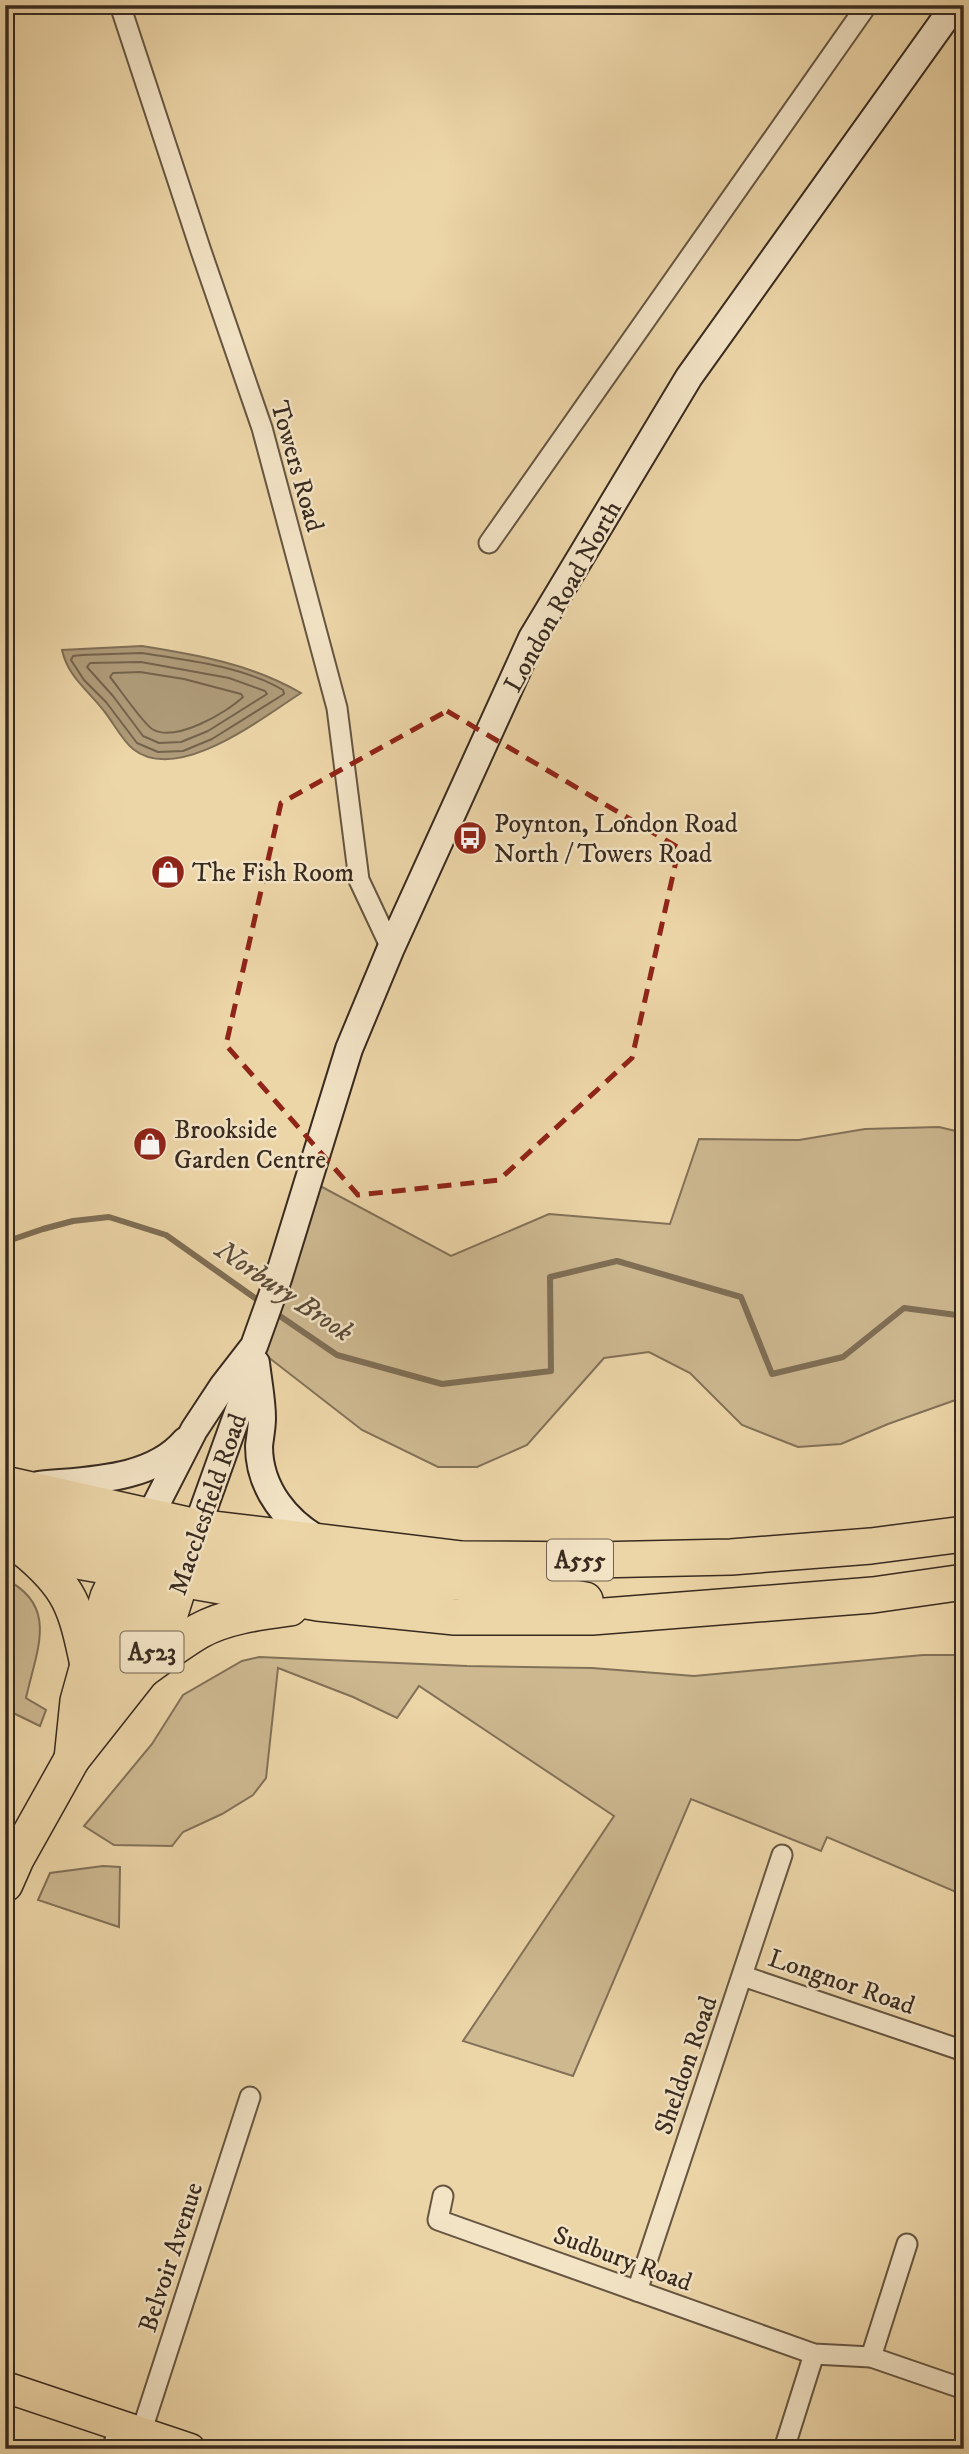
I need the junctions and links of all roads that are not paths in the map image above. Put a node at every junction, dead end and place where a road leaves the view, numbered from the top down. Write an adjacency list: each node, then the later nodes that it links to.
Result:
1 (120, 5): 5 (street, Towers Road)
2 (867, 5): 4 (street)
3 (955, 5): 5 (main road, London Road North)
4 (489, 543)
5 (391, 948): 6 (main road, London Road North)
6 (257, 1346): 7 (main road, Macclesfield Road); 10 (main road); 12 (main road, Macclesfield Road)
7 (194, 1430): 8 (main road); 12 (main road, Macclesfield Road)
8 (9, 1495): 12 (highway, A555)
9 (964, 1535): 10 (highway, A555)
10 (327, 1544): 12 (highway, A555)
11 (13, 1545): 12 (highway, A555); 16 (highway)
12 (162, 1550): 14 (highway, A555); 15 (highway); 16 (highway, Macclesfield Road / A523); 17 (highway, Macclesfield Road / A523); 18 (highway)
13 (964, 1582): 15 (highway, A555)
14 (318, 1603): 15 (highway, A555); 17 (highway)
15 (658, 1612)
16 (88, 1665): 18 (highway, Macclesfield Road / A523)
17 (144, 1669): 18 (highway, Macclesfield Road / A523)
18 (73, 1747): 20 (highway, Macclesfield Road / A523)
19 (782, 1856): 21 (street, Sheldon Road)
20 (5, 1884)
21 (743, 1976): 22 (street, Longnor Road); 26 (street, Sheldon Road)
22 (964, 2050)
23 (250, 2097): 31 (street, Belvoir Avenue)
24 (443, 2196): 26 (street, Sudbury Road)
25 (907, 2244): 28 (street)
26 (637, 2291): 27 (street, Sudbury Road)
27 (814, 2354): 28 (street, Sudbury Road); 33 (street)
28 (871, 2357): 30 (street, Sudbury Road)
29 (5, 2386): 31 (main road)
30 (964, 2389)
31 (125, 2436): 32 (main road)
32 (190, 2449)
33 (784, 2449)

